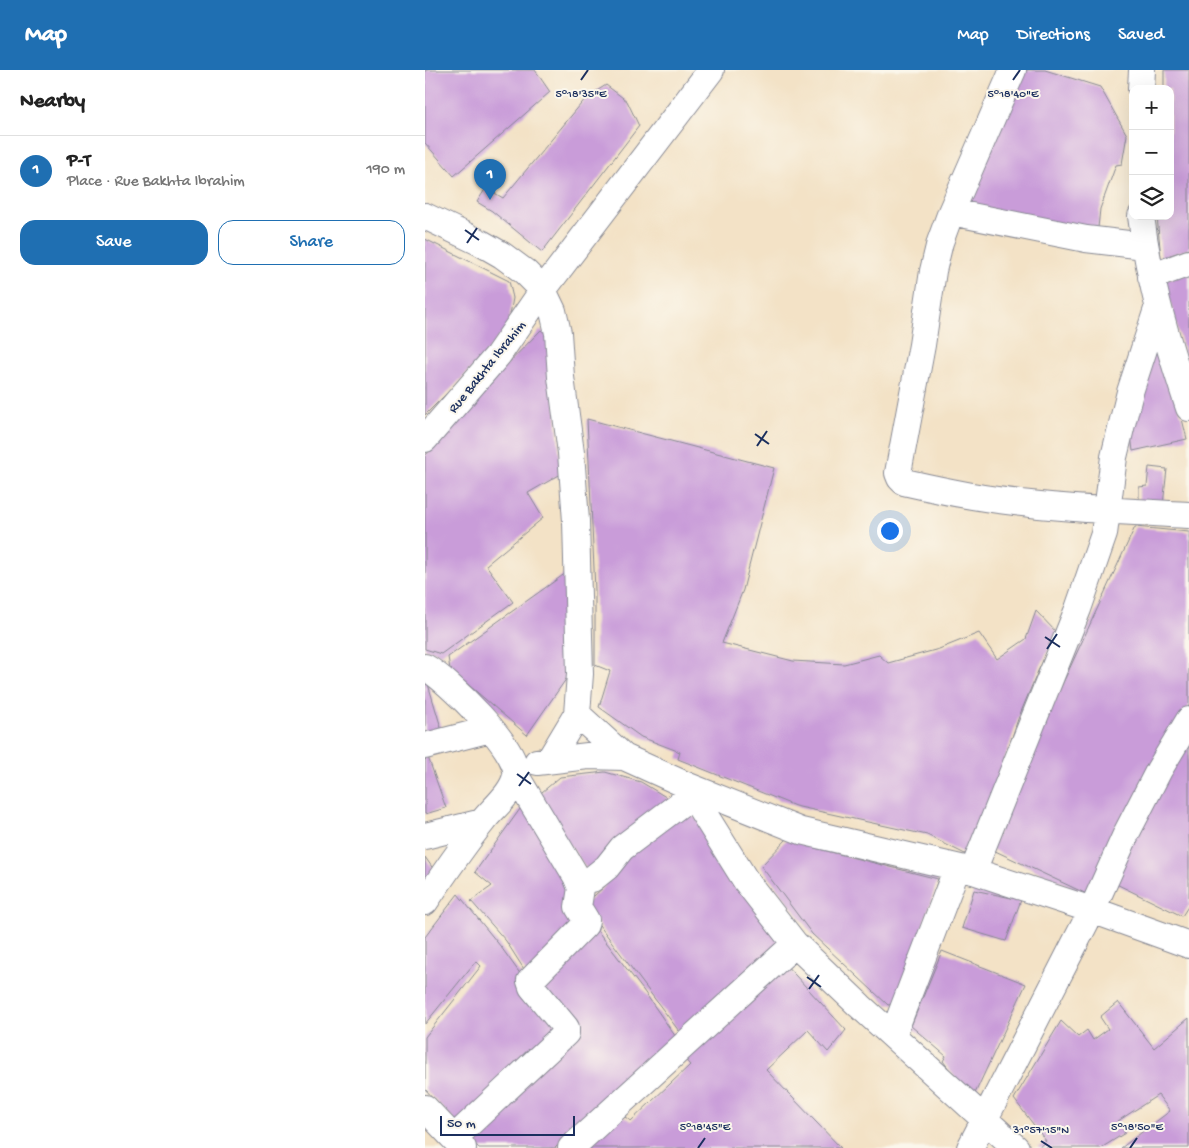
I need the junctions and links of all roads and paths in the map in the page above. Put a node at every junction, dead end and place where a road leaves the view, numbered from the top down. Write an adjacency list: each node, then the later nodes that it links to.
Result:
1 (711, 70): 9 (street, Rue Bakhta Ibrahim)
2 (1013, 70): 3 (street)
3 (951, 212): 6 (street); 14 (street)
4 (425, 216): 9 (street)
5 (1142, 220): 6 (street)
6 (1145, 246): 8 (street)
7 (1189, 263): 8 (street)
8 (1151, 277): 10 (street)
9 (543, 290): 13 (street, Rue Bakhta Ibrahim); 17 (street)
10 (1158, 306): 11 (street); 14 (street)
11 (1182, 362): 12 (street)
12 (1189, 408)
13 (425, 439)
14 (1108, 510): 15 (street); 27 (street)
15 (1189, 515)
16 (425, 667): 19 (street)
17 (577, 714): 21 (street); 22 (street)
18 (1189, 720): 30 (street)
19 (491, 729): 20 (street); 23 (street)
20 (425, 746)
21 (624, 757): 22 (street); 24 (street)
22 (550, 759): 23 (street)
23 (516, 770): 25 (street); 28 (street)
24 (689, 791): 27 (street); 28 (street); 31 (street)
25 (482, 822): 26 (street); 29 (street)
26 (425, 836)
27 (965, 869): 30 (street); 33 (street)
28 (575, 876): 36 (street)
29 (425, 902)
30 (1092, 910): 32 (street); 35 (street)
31 (795, 944): 33 (street); 37 (street)
32 (1189, 945)
33 (893, 1035): 35 (street)
34 (425, 1108): 36 (street)
35 (985, 1119): 38 (street); 39 (street)
36 (459, 1143)
37 (571, 1148)
38 (970, 1148)
39 (1016, 1148)

